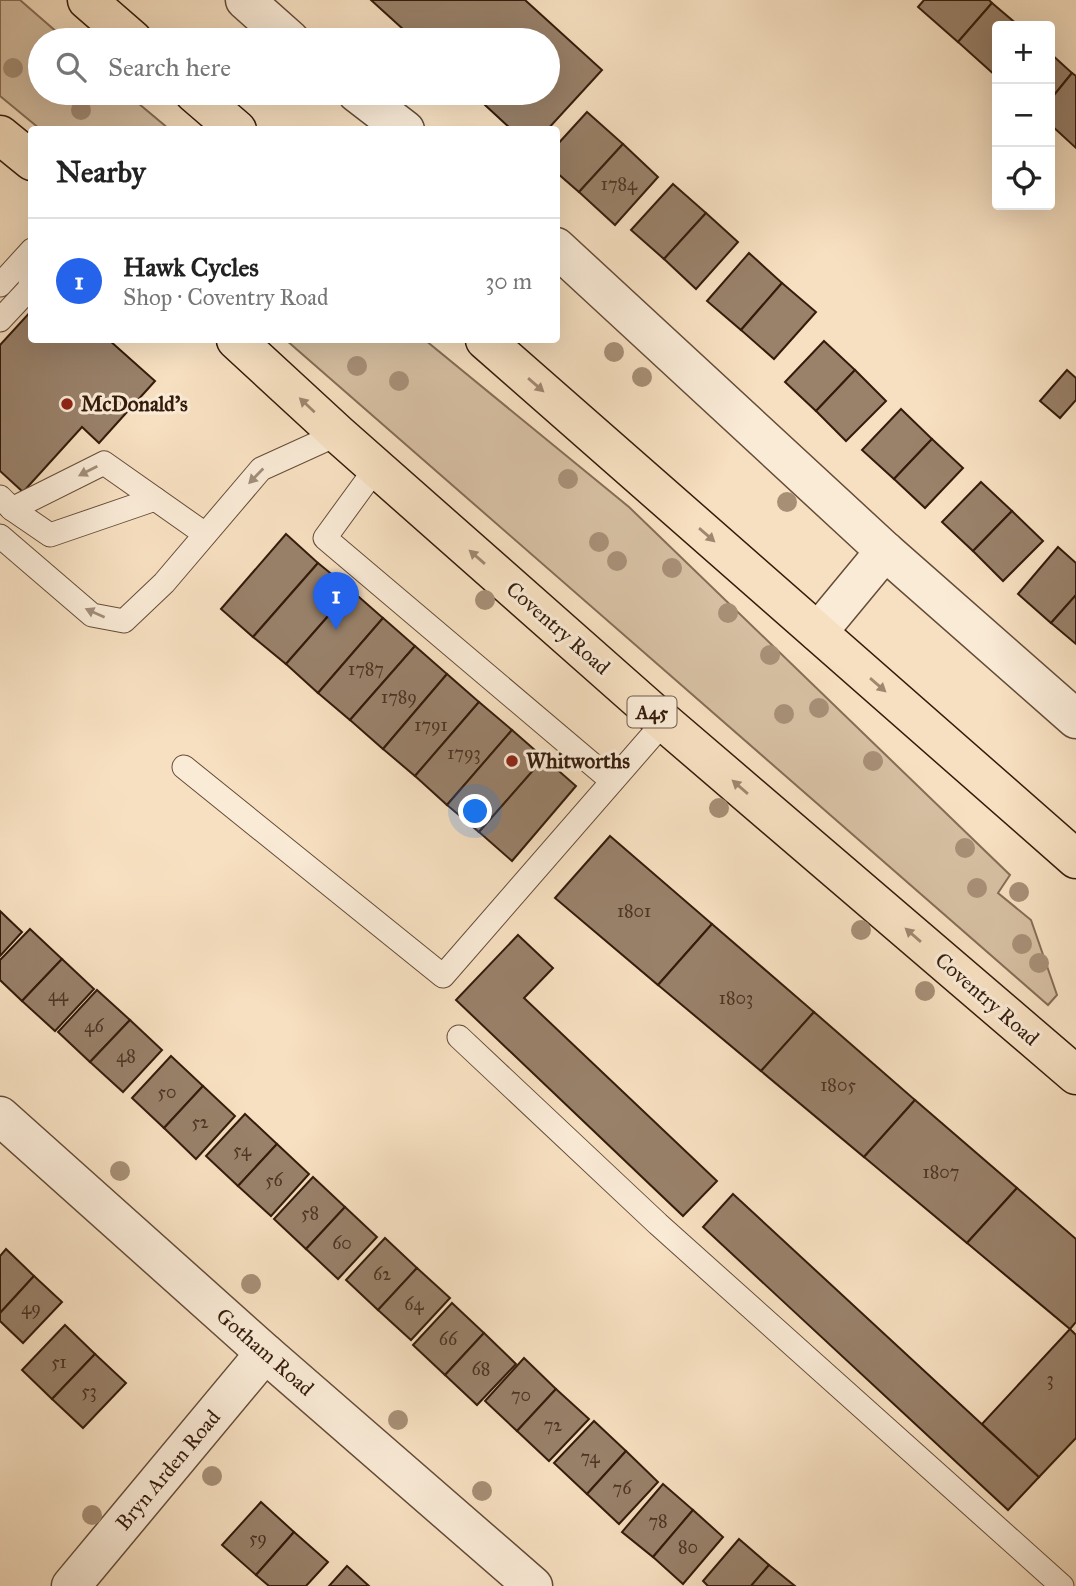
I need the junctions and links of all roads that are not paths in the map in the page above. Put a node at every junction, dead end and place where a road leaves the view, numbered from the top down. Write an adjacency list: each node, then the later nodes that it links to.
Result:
1 (86, 0): 3 (highway)
2 (245, 0): 4 (street)
3 (119, 28)
4 (276, 28)
5 (208, 105): 7 (highway)
6 (373, 105): 8 (street)
7 (232, 126)
8 (400, 126)
9 (0, 135): 10 (highway)
10 (28, 158)
11 (560, 251): 24 (street)
12 (28, 254): 13 (lane)
13 (0, 285)
14 (28, 290): 15 (lane)
15 (0, 320)
16 (239, 343): 18 (highway, Coventry Road / A45, one-way to 16)
17 (488, 343): 25 (highway, one-way to 25)
18 (338, 434): 19 (highway, Coventry Road / A45); 22 (lane, one-way to 22)
19 (376, 468): 27 (highway, Coventry Road / A45, one-way to 19); 29 (lane)
20 (155, 499): 21 (lane); 21 (lane, one-way to 21); 22 (lane)
21 (6, 503)
22 (205, 534): 23 (lane, one-way to 23)
23 (0, 536)
24 (885, 551): 25 (street); 26 (street)
25 (818, 632): 30 (highway, one-way to 30)
26 (1076, 719)
27 (664, 722): 29 (lane); 32 (highway, Coventry Road / A45, one-way to 27)
28 (184, 767): 29 (lane)
29 (612, 781)
30 (1076, 859)
31 (459, 1037): 37 (lane)
32 (1076, 1075)
33 (0, 1116): 34 (street, Gotham Road)
34 (265, 1353): 35 (street, Bryn Arden Road); 36 (street, Gotham Road)
35 (71, 1586)
36 (533, 1586)
37 (1062, 1586)

